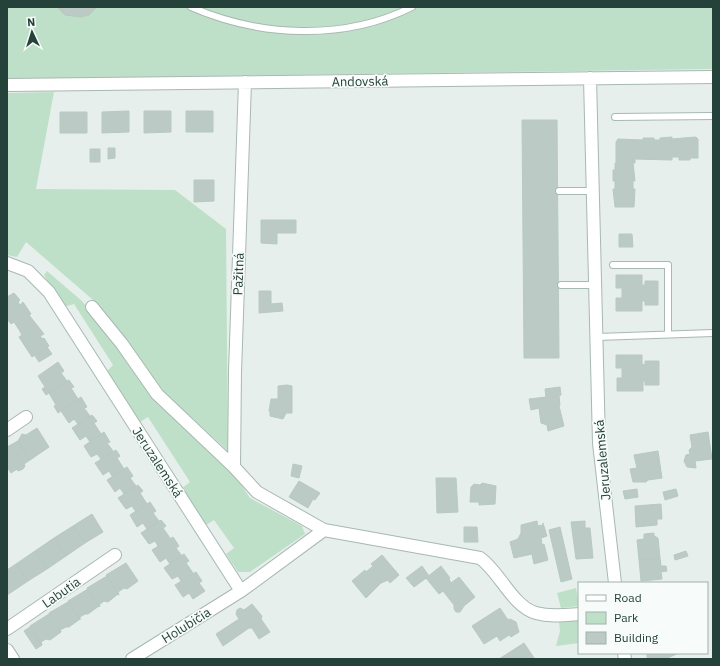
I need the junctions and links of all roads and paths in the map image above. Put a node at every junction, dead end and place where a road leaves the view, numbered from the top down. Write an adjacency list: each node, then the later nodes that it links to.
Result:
1 (191, 7): 2 (lane)
2 (412, 7)
3 (713, 77): 4 (street, Andovská)
4 (590, 78): 5 (street, Andovská); 10 (street, Jeruzalemská)
5 (245, 82): 6 (street, Andovská); 21 (street, Pažitná)
6 (7, 86)
7 (713, 116): 8 (lane)
8 (615, 117)
9 (559, 191): 10 (lane)
10 (593, 191): 14 (street, Jeruzalemská)
11 (7, 263): 25 (street, Jeruzalemská)
12 (613, 265): 17 (lane)
13 (560, 285): 14 (lane)
14 (596, 285): 18 (street, Jeruzalemská)
15 (92, 307): 21 (street)
16 (713, 333): 17 (lane)
17 (668, 334): 18 (lane)
18 (597, 337): 24 (street, Jeruzalemská)
19 (26, 417): 20 (street)
20 (7, 430)
21 (234, 467): 22 (street)
22 (324, 530): 25 (street); 26 (street)
23 (115, 555): 27 (street, Labutia)
24 (615, 582)
25 (241, 590): 30 (street, Holubičia)
26 (578, 614)
27 (7, 629)
28 (7, 650): 29 (street)
29 (13, 659)
30 (132, 659)

